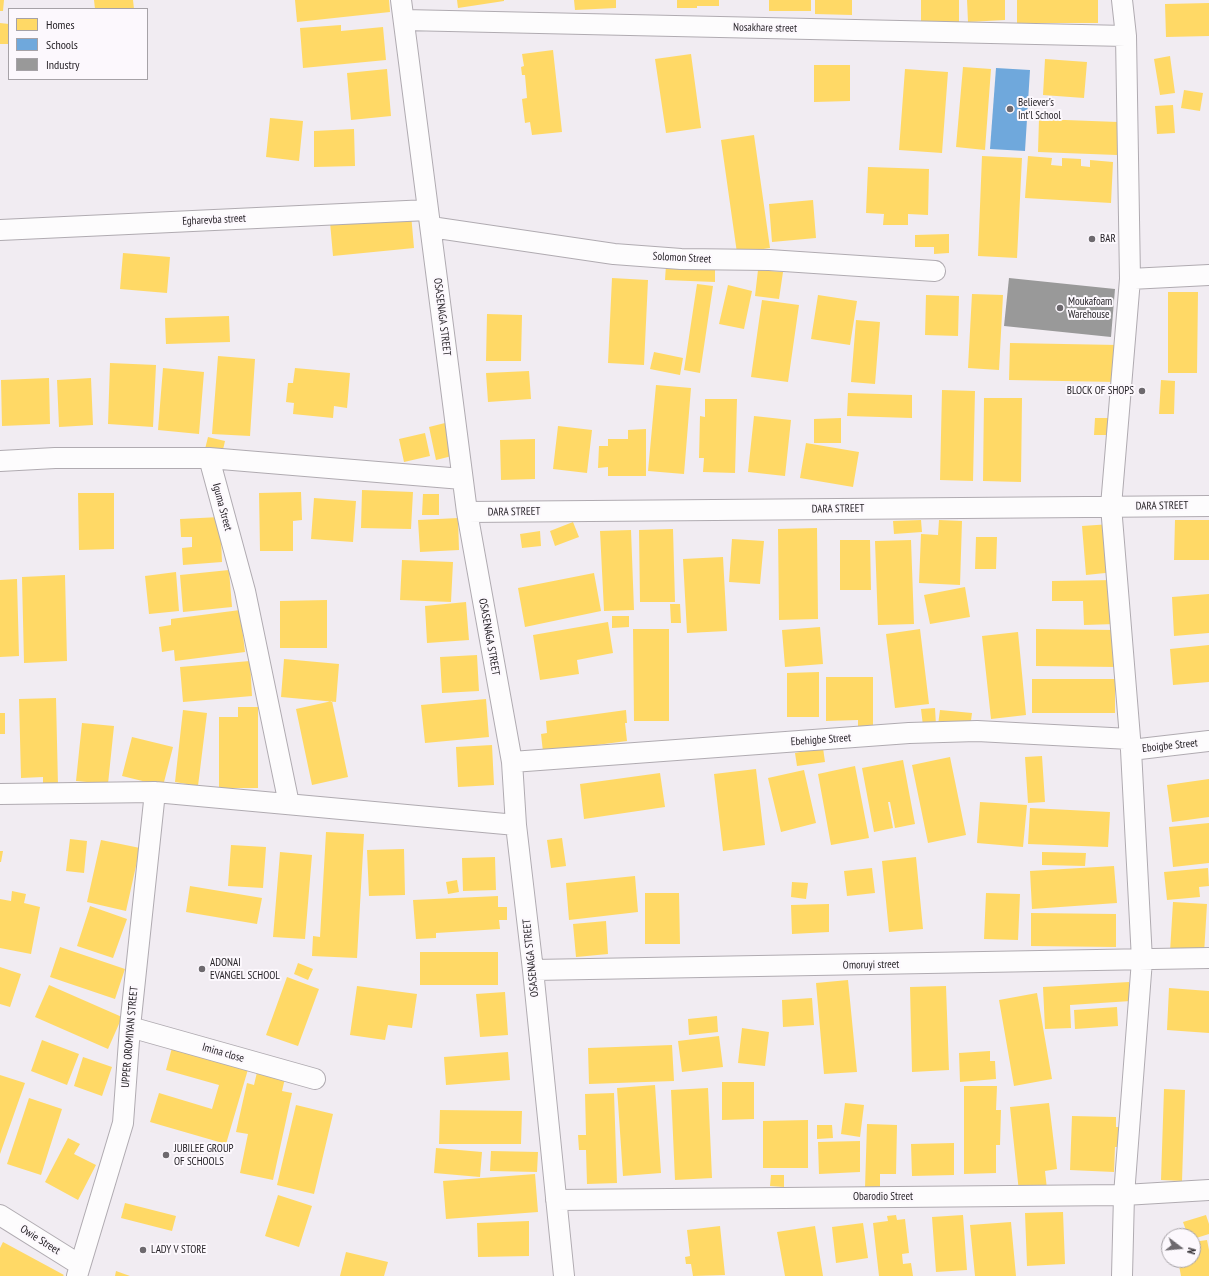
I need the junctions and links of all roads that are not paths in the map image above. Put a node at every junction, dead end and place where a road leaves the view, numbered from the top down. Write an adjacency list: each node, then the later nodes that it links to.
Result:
1 (401, 0): 3 (street, OSASENAGA STREET)
2 (1122, 0): 4 (street)
3 (404, 20): 4 (street, Nosakhare street); 5 (street, OSASENAGA STREET)
4 (1126, 36): 9 (street)
5 (429, 218): 6 (street, Egharevba street); 7 (street, Solomon Street); 12 (street, OSASENAGA STREET)
6 (0, 230)
7 (934, 271)
8 (1209, 275): 9 (street)
9 (1130, 279): 13 (street)
10 (209, 458): 11 (street); 12 (street); 21 (street, Iguma Street)
11 (0, 461)
12 (462, 479): 15 (street, OSASENAGA STREET)
13 (1112, 506): 14 (street, DARA STREET); 15 (street, DARA STREET); 17 (street)
14 (1209, 506)
15 (466, 512): 18 (street, OSASENAGA STREET)
16 (1209, 741): 17 (street, Eboigbe Street)
17 (1131, 744): 18 (street, Ebehigbe Street); 24 (street)
18 (512, 762): 22 (street, OSASENAGA STREET)
19 (154, 792): 20 (street); 21 (street); 26 (street, UPPER OROMIYAN STREET)
20 (0, 794)
21 (289, 804): 22 (street)
22 (516, 825): 25 (street, OSASENAGA STREET)
23 (1209, 958): 24 (street, Omoruyi street)
24 (1142, 960): 25 (street, Omoruyi street); 29 (street)
25 (533, 970): 30 (street, OSASENAGA STREET)
26 (130, 1028): 27 (street, Imina close); 32 (street, UPPER OROMIYAN STREET)
27 (315, 1079)
28 (1209, 1190): 29 (street, Obarodio Street)
29 (1124, 1195): 30 (street, Obarodio Street); 34 (street)
30 (556, 1200): 33 (street, OSASENAGA STREET)
31 (0, 1215): 32 (street, Owie Street)
32 (78, 1270)
33 (564, 1276)
34 (1122, 1276)

